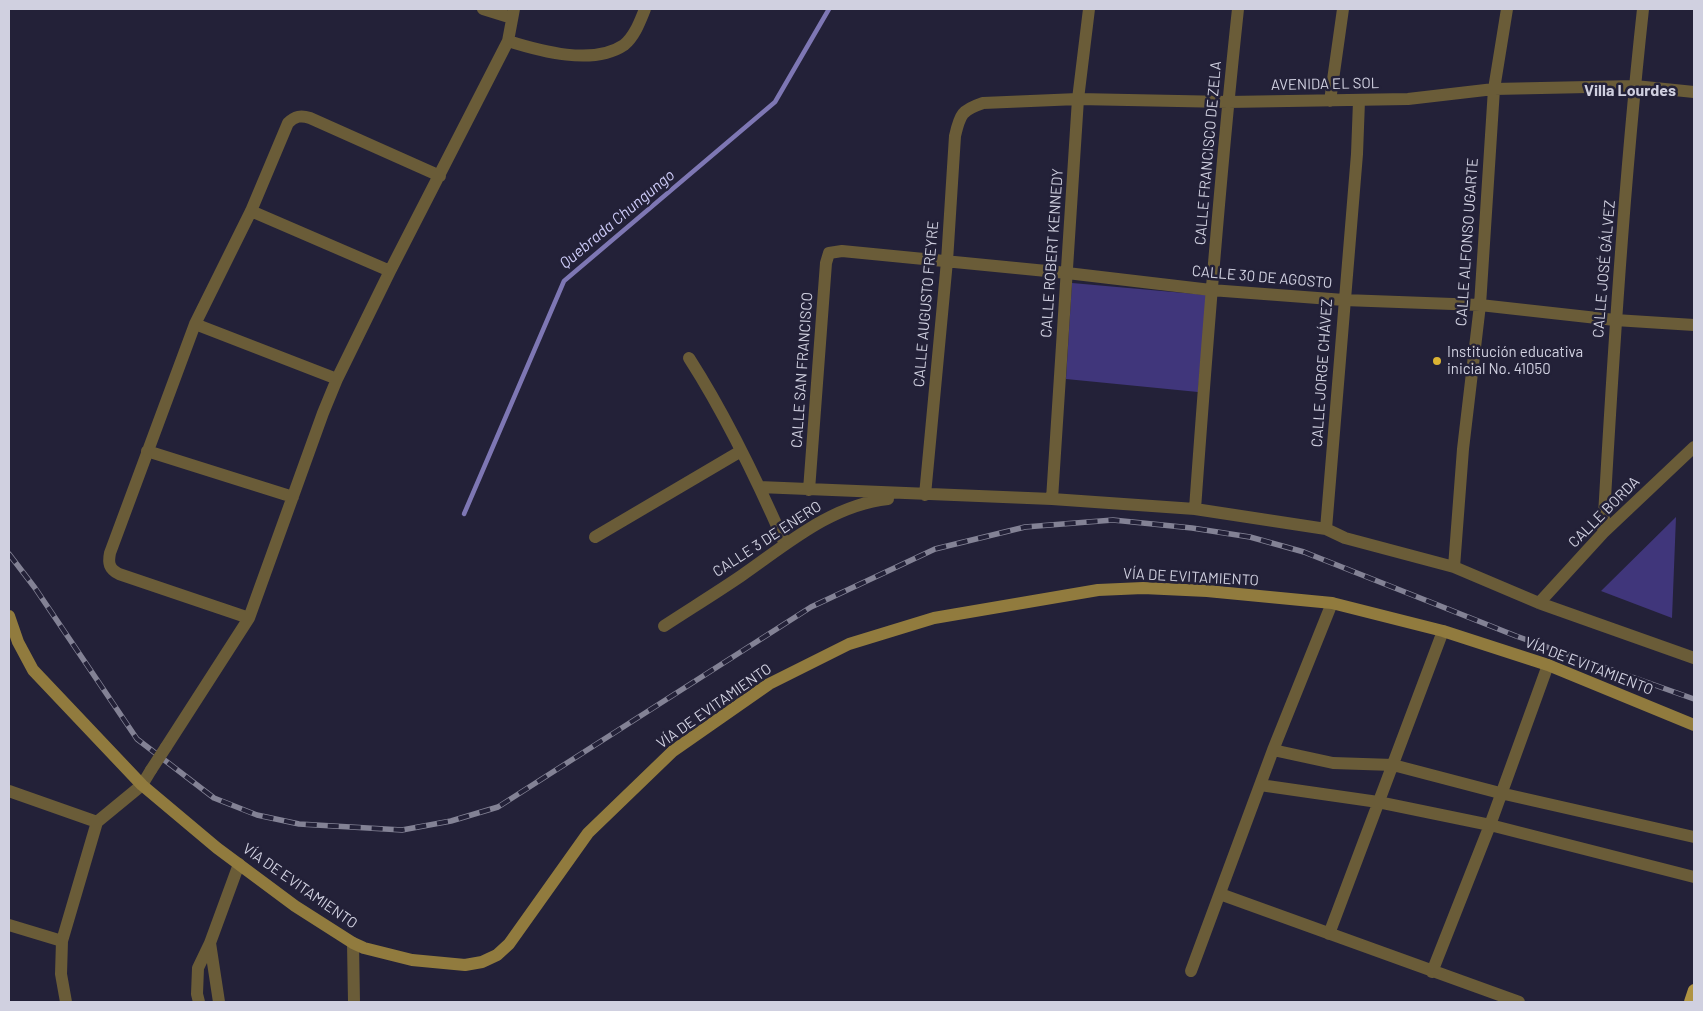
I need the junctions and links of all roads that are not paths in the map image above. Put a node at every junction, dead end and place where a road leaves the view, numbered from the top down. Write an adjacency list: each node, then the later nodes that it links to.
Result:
1 (483, 9): 8 (street)
2 (645, 9): 9 (street)
3 (1089, 9): 13 (street, CALLE ROBERT KENNEDY)
4 (1238, 9): 16 (street, CALLE FRANCISCO DE ZELA)
5 (1343, 9): 15 (street)
6 (1507, 9): 11 (street, CALLE ALFONSO UGARTE)
7 (1644, 9): 10 (street, CALLE JOSÉ GÁLVEZ)
8 (513, 13): 9 (street)
9 (508, 41): 18 (street)
10 (1635, 86): 11 (street, AVENIDA EL SOL); 12 (street, AVENIDA EL SOL); 27 (street, CALLE JOSÉ GÁLVEZ)
11 (1494, 89): 14 (street, AVENIDA EL SOL); 26 (street, CALLE ALFONSO UGARTE)
12 (1694, 92)
13 (1078, 99): 16 (street, AVENIDA EL SOL); 17 (street, AVENIDA EL SOL); 23 (street, CALLE ROBERT KENNEDY)
14 (1359, 100): 15 (street, AVENIDA EL SOL); 25 (street, CALLE JORGE CHÁVEZ)
15 (1330, 101): 16 (street, AVENIDA EL SOL)
16 (1228, 102): 24 (street, CALLE FRANCISCO DE ZELA)
17 (960, 116): 21 (street, CALLE AUGUSTO FREYRE)
18 (440, 176): 19 (street); 22 (street)
19 (250, 211): 22 (street); 28 (street)
20 (829, 253): 21 (street, CALLE 30 DE AGOSTO); 36 (street, CALLE SAN FRANCISCO)
21 (947, 261): 23 (street, CALLE 30 DE AGOSTO); 37 (street, CALLE AUGUSTO FREYRE)
22 (390, 271): 31 (street)
23 (1067, 273): 24 (street, CALLE 30 DE AGOSTO); 39 (street, CALLE ROBERT KENNEDY)
24 (1211, 290): 25 (street, CALLE 30 DE AGOSTO); 40 (street, CALLE FRANCISCO DE ZELA)
25 (1344, 300): 26 (street, CALLE 30 DE AGOSTO); 41 (street, CALLE JORGE CHÁVEZ)
26 (1480, 305): 27 (street, CALLE 30 DE AGOSTO); 45 (street, CALLE ALFONSO UGARTE)
27 (1615, 320): 29 (street, CALLE 30 DE AGOSTO); 42 (street, CALLE JOSÉ GÁLVEZ)
28 (195, 324): 31 (street); 33 (street)
29 (1694, 326)
30 (690, 358): 34 (street)
31 (337, 379): 38 (street)
32 (1694, 446): 42 (street, CALLE BORDA)
33 (147, 451): 38 (street); 49 (street)
34 (741, 451): 35 (street); 43 (street)
35 (759, 487): 36 (street); 44 (street)
36 (809, 490): 37 (street)
37 (925, 494): 39 (street); 44 (street, CALLE 3 DE ENERO)
38 (293, 497): 49 (street)
39 (1052, 499): 40 (street)
40 (1195, 509): 41 (street)
41 (1326, 529): 45 (street)
42 (1603, 533): 47 (street, CALLE BORDA)
43 (595, 537)
44 (785, 544): 50 (street, CALLE 3 DE ENERO)
45 (1454, 567): 47 (street)
46 (1332, 603): 51 (main road, VÍA DE EVITAMIENTO); 55 (street); 72 (main road, VÍA DE EVITAMIENTO)
47 (1539, 603): 52 (street)
48 (9, 616): 57 (main road, VÍA DE EVITAMIENTO)
49 (249, 618): 57 (street, bridge)
50 (664, 626)
51 (1443, 631): 53 (main road, VÍA DE EVITAMIENTO); 56 (street)
52 (1694, 658)
53 (1548, 665): 54 (main road, VÍA DE EVITAMIENTO); 60 (street)
54 (1694, 725)
55 (1273, 750): 56 (street); 58 (street)
56 (1393, 765): 60 (street); 61 (street)
57 (142, 785): 62 (street); 65 (main road, VÍA DE EVITAMIENTO)
58 (1260, 785): 61 (street); 67 (street)
59 (9, 791): 62 (street)
60 (1500, 793): 63 (street); 64 (street)
61 (1378, 802): 63 (street); 69 (street)
62 (96, 822): 70 (street)
63 (1490, 825): 66 (street); 74 (street)
64 (1694, 837)
65 (239, 864): 71 (street); 72 (main road, VÍA DE EVITAMIENTO)
66 (1694, 877)
67 (1220, 894): 69 (street); 73 (street)
68 (9, 925): 70 (street)
69 (1329, 934): 74 (street)
70 (62, 941): 76 (street)
71 (210, 943): 77 (street); 78 (street)
72 (353, 943): 79 (street)
73 (1191, 971)
74 (1432, 972): 80 (street)
75 (1694, 990): 81 (main road)
76 (66, 1002)
77 (199, 1002)
78 (218, 1002)
79 (354, 1002)
80 (1519, 1002)
81 (1690, 1002)

